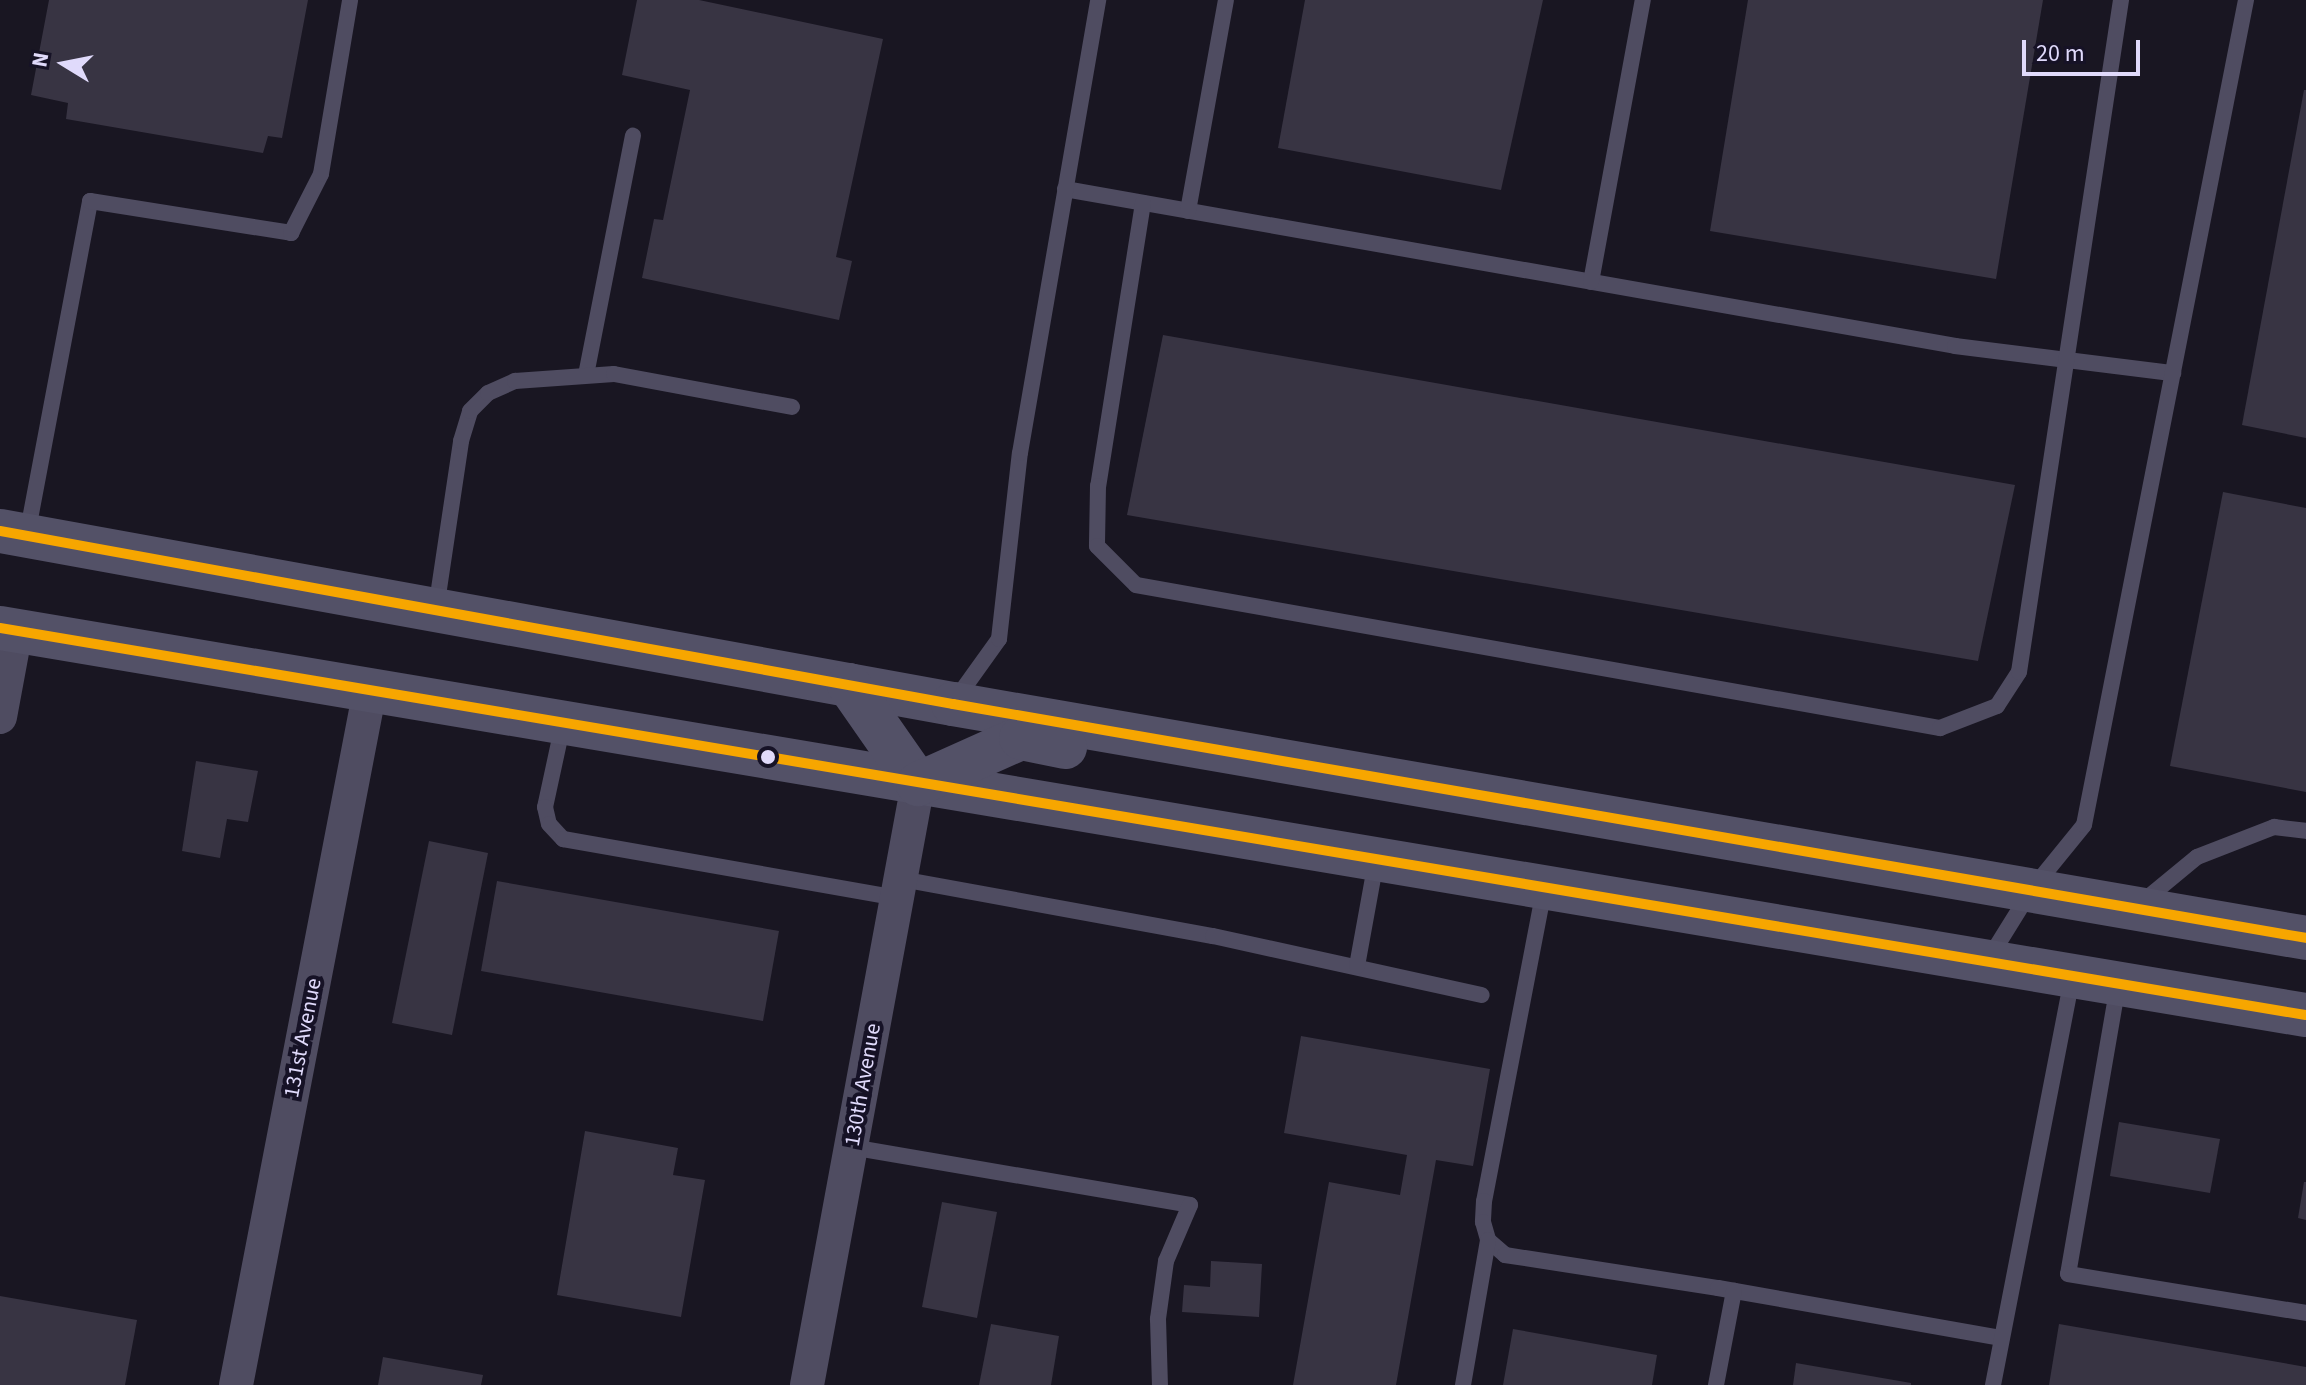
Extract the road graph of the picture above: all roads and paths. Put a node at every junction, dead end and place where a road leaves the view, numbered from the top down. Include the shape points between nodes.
1 (350, 0) edge
2 (1098, 0) edge
3 (1226, 0) edge
4 (1643, 0) edge
5 (2121, 0) edge
6 (2246, 0) edge
7 (633, 136) dead end
8 (1065, 189) junction
9 (1143, 203) junction
10 (1188, 211) junction
11 (1591, 282) junction
12 (2066, 360) junction
13 (2173, 373) junction
14 (586, 375) junction
15 (792, 407) dead end
16 (13, 534) edge
17 (436, 611) junction
18 (8, 630) edge
19 (849, 685) junction
20 (370, 690) junction
21 (953, 704) junction
22 (0, 717) edge
23 (563, 723) junction
24 (1268, 758) junction
25 (918, 784) junction
26 (2306, 831) edge
27 (1377, 860) junction
28 (1544, 888) junction
29 (899, 889) junction
30 (2032, 889) junction
31 (2136, 908) junction
32 (2306, 938) edge
33 (1987, 962) junction
34 (1357, 966) junction
35 (2072, 976) junction
36 (2118, 984) junction
37 (1482, 995) dead end
38 (2306, 1015) edge
39 (851, 1147) junction
40 (1488, 1240) junction
41 (1734, 1291) junction
42 (2306, 1313) edge
43 (2002, 1338) junction
44 (236, 1385) edge
45 (807, 1385) edge
46 (1160, 1385) edge
47 (1463, 1385) edge
48 (1716, 1385) edge
49 (1993, 1385) edge

1 - 16 lane via 321,174 291,233 90,201
2 - 8 lane
3 - 10 lane
4 - 11 lane
5 - 12 lane
6 - 13 lane
7 - 14 lane
8 - 9 lane
8 - 21 lane via 1020,453 999,639
9 - 10 lane
9 - 12 lane via 1098,486 1097,546 1136,585 1940,728 1997,706 2019,672
10 - 11 lane
11 - 12 lane via 1955,346
12 - 13 lane
13 - 30 lane via 2084,825
14 - 15 lane via 614,374
14 - 17 lane via 515,381 488,393 470,411
16 - 17 main road
17 - 19 main road
18 - 20 main road
18 - 22 street
19 - 21 main road
19 - 25 main road
20 - 23 main road
20 - 44 street, 131st Avenue
21 - 24 main road
23 - 25 main road
23 - 29 lane via 545,807 549,824 563,839
24 - 25 main road via 1232,777 1021,738
24 - 30 main road
25 - 27 main road
25 - 29 street, 130th Avenue
26 - 31 lane via 2274,827 2197,857
27 - 28 main road
27 - 34 lane
28 - 33 main road
28 - 40 lane via 1484,1201
29 - 34 lane
29 - 39 street, 130th Avenue
30 - 31 main road
30 - 33 lane
31 - 32 main road
33 - 35 main road
34 - 37 lane
35 - 36 main road
35 - 43 lane
36 - 38 main road
36 - 42 lane via 2068,1274
39 - 45 street, 130th Avenue
39 - 46 lane via 1190,1205 1166,1261 1158,1319
40 - 41 lane via 1505,1255
40 - 47 lane
41 - 43 lane
41 - 48 lane
43 - 49 lane

